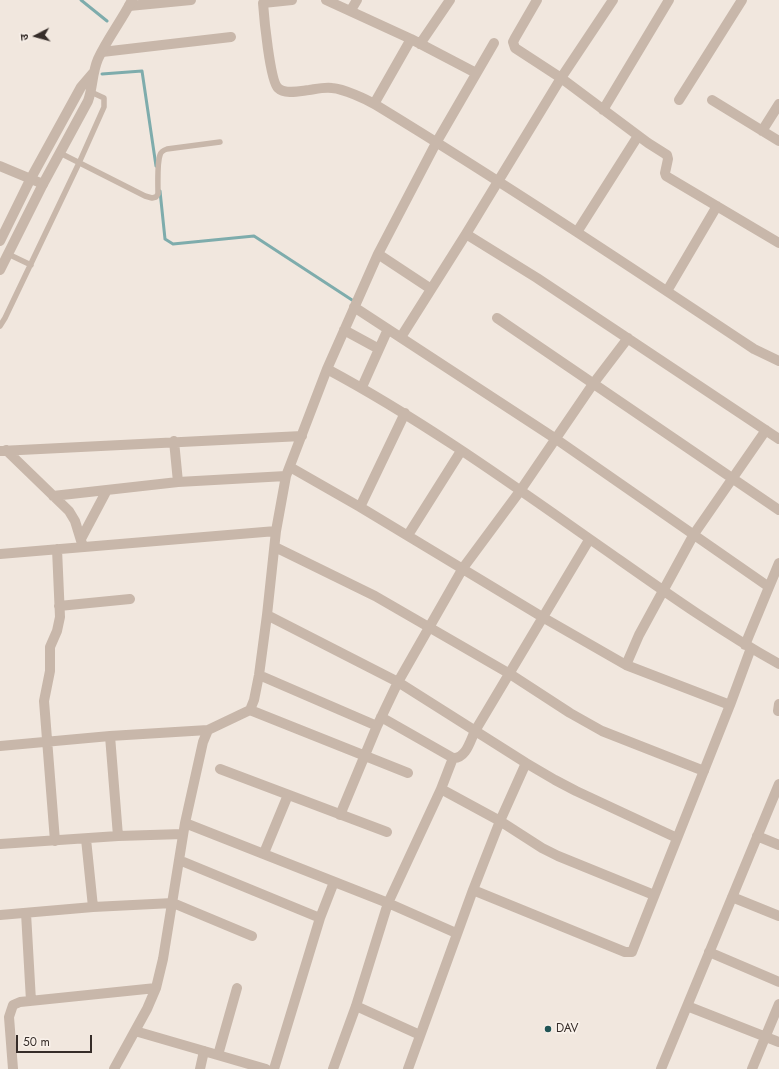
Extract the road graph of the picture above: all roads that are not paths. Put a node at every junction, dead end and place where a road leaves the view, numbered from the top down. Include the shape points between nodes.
1 (191, 0) edge
2 (292, 0) edge
3 (326, 0) edge
4 (357, 0) edge
5 (450, 0) edge
6 (537, 0) edge
7 (613, 0) edge
8 (670, 0) edge
9 (742, 0) edge
10 (263, 2) edge
11 (131, 3) edge
12 (351, 10) junction
13 (230, 37) dead end
14 (416, 42) junction
15 (494, 43) dead end
16 (102, 52) junction
17 (93, 73) junction
18 (476, 73) junction
19 (560, 78) junction
20 (91, 92) junction
21 (679, 100) dead end
22 (712, 100) dead end
23 (374, 104) junction
24 (779, 104) edge
25 (603, 110) junction
26 (762, 131) junction
27 (638, 136) junction
28 (779, 141) edge
29 (220, 142) dead end
30 (436, 143) junction
31 (60, 153) junction
32 (79, 163) junction
33 (0, 166) edge
34 (31, 178) junction
35 (498, 180) junction
36 (43, 184) junction
37 (717, 206) junction
38 (577, 232) junction
39 (466, 234) junction
40 (0, 241) edge
41 (779, 243) edge
42 (8, 254) junction
43 (378, 254) junction
44 (31, 264) junction
45 (0, 270) edge
46 (431, 289) junction
47 (667, 291) junction
48 (354, 307) junction
49 (497, 318) dead end
50 (0, 326) edge
51 (388, 329) junction
52 (344, 330) junction
53 (401, 337) junction
54 (628, 338) junction
55 (379, 349) junction
56 (779, 360) edge
57 (327, 369) junction
58 (593, 384) junction
59 (362, 388) junction
60 (404, 413) junction
61 (766, 430) junction
62 (302, 436) junction
63 (556, 438) junction
64 (779, 439) edge
65 (174, 442) junction
66 (3, 450) edge
67 (461, 451) junction
68 (288, 472) junction
69 (732, 479) junction
70 (178, 482) junction
71 (107, 490) junction
72 (520, 491) junction
73 (53, 496) junction
74 (360, 507) junction
75 (779, 510) edge
76 (276, 530) junction
77 (694, 534) junction
78 (408, 535) junction
79 (589, 540) junction
80 (82, 543) junction
81 (275, 546) junction
82 (57, 549) junction
83 (0, 554) edge
84 (779, 563) edge
85 (463, 568) junction
86 (769, 587) junction
87 (663, 591) junction
88 (130, 599) dead end
89 (59, 606) junction
90 (268, 615) junction
91 (544, 618) junction
92 (430, 628) junction
93 (748, 646) junction
94 (779, 664) edge
95 (626, 665) junction
96 (510, 674) junction
97 (259, 676) junction
98 (398, 682) junction
99 (779, 704) edge
100 (730, 705) junction
101 (250, 710) junction
102 (779, 711) edge
103 (381, 717) junction
104 (377, 726) junction
105 (208, 730) junction
106 (475, 732) junction
107 (110, 736) junction
108 (47, 742) junction
109 (0, 746) edge
110 (365, 756) junction
111 (453, 758) junction
112 (526, 764) junction
113 (220, 769) dead end
114 (704, 771) junction
115 (408, 773) dead end
116 (779, 784) edge
117 (441, 789) junction
118 (288, 795) junction
119 (340, 815) junction
120 (500, 821) junction
121 (185, 823) junction
122 (387, 832) dead end
123 (183, 834) junction
124 (118, 836) junction
125 (757, 836) junction
126 (677, 838) junction
127 (86, 839) junction
128 (55, 841) junction
129 (0, 844) edge
130 (779, 845) edge
131 (264, 853) junction
132 (179, 860) junction
133 (334, 882) junction
134 (472, 890) junction
135 (654, 895) junction
136 (732, 897) junction
137 (173, 903) junction
138 (388, 904) junction
139 (93, 907) junction
140 (26, 913) junction
141 (0, 915) edge
142 (779, 916) edge
143 (320, 918) junction
144 (456, 933) junction
145 (252, 936) dead end
146 (709, 952) junction
147 (779, 982) edge
148 (156, 988) junction
149 (237, 988) dead end
150 (31, 1000) junction
151 (779, 1004) edge
152 (356, 1006) junction
153 (687, 1006) junction
154 (135, 1030) junction
155 (420, 1035) junction
156 (766, 1036) junction
157 (779, 1042) edge
158 (204, 1051) junction
159 (218, 1055) junction
160 (664, 1068) edge
161 (14, 1069) edge
162 (114, 1069) edge
163 (200, 1069) edge
164 (266, 1069) edge
165 (274, 1069) edge
166 (333, 1069) edge
167 (408, 1069) edge
168 (752, 1069) edge

1 - 11 street
2 - 10 street
3 - 12 street
4 - 12 street
5 - 14 street
6 - 19 street via 515,38 515,48
7 - 19 street
8 - 25 street
9 - 21 street
10 - 23 street via 266,39 276,86 290,92 335,88
11 - 16 street
12 - 14 street
13 - 16 street
14 - 18 street
14 - 23 street
15 - 18 street
16 - 17 street
17 - 20 street
17 - 34 street via 82,86
18 - 30 street
19 - 25 street
19 - 35 street
20 - 31 street
20 - 32 lane via 104,98 105,102
22 - 26 street
23 - 30 street
24 - 26 street
25 - 27 street
26 - 28 street
27 - 37 street via 667,155 666,176
27 - 38 street
29 - 32 lane via 162,151 159,161 158,194 152,198
30 - 35 street
30 - 43 street
31 - 32 lane
31 - 36 street
32 - 44 lane
33 - 34 street
34 - 36 street
34 - 40 street
35 - 38 street
35 - 39 street
36 - 42 street
37 - 41 street
37 - 47 street
38 - 47 street
39 - 46 street
39 - 54 street
42 - 44 lane
42 - 45 street
43 - 46 street
43 - 48 street
44 - 50 lane
46 - 53 street
47 - 56 street via 754,349
48 - 51 street
48 - 52 street
49 - 58 street
51 - 53 street
51 - 55 street
52 - 55 street
52 - 57 street
53 - 63 street
54 - 58 street
54 - 61 street
55 - 59 street
57 - 59 street
57 - 62 street
58 - 63 street
58 - 69 street
59 - 60 street
60 - 67 street
60 - 74 street
61 - 64 street
61 - 69 street
62 - 65 street
62 - 68 street
63 - 72 street
63 - 77 street
65 - 66 street
65 - 70 street
66 - 73 street
67 - 72 street
67 - 78 street
68 - 70 street
68 - 74 street
68 - 76 street
69 - 75 street
69 - 77 street
70 - 71 street
71 - 73 street
71 - 80 street
72 - 79 street
72 - 85 street
73 - 80 street via 69,511
74 - 78 street
76 - 80 street
76 - 81 street
77 - 86 street
77 - 87 street
78 - 85 street
79 - 87 street
79 - 91 street
80 - 82 street
81 - 90 street
81 - 92 street via 375,596
82 - 83 street
82 - 89 street
84 - 86 street
85 - 91 street
85 - 92 street
86 - 93 street
87 - 93 street
87 - 95 street
88 - 89 street
89 - 108 street via 59,626 50,647 50,671 44,696
90 - 97 street
90 - 98 street
91 - 95 street
91 - 96 street
92 - 96 street
92 - 98 street
93 - 94 street
93 - 100 street
95 - 100 street
96 - 106 street
96 - 114 street via 602,731
97 - 101 street
97 - 104 street
98 - 103 street
98 - 106 street
99 - 102 street
100 - 114 street
101 - 105 street
101 - 110 street
103 - 104 street
103 - 111 street
104 - 110 street
105 - 107 street
105 - 121 street
106 - 111 street via 462,757
106 - 112 street
107 - 108 street
107 - 124 street
108 - 109 street
108 - 128 street
110 - 115 street
110 - 119 street
111 - 117 street
112 - 120 street
112 - 126 street via 576,791
113 - 118 street
114 - 126 street
116 - 125 street
117 - 120 street
117 - 138 street
118 - 119 street
118 - 131 street
119 - 122 street
120 - 134 street
120 - 135 street via 553,853
121 - 123 street
121 - 131 street
123 - 124 street
123 - 132 street
124 - 127 street
125 - 130 street
125 - 136 street
126 - 135 street
127 - 128 street
127 - 139 street
128 - 129 street
131 - 133 street
132 - 137 street
132 - 143 street
133 - 138 street
133 - 143 street
134 - 135 street via 629,953 632,952
134 - 144 street
136 - 142 street
136 - 146 street
137 - 139 street
137 - 145 street
137 - 148 street
138 - 144 street
138 - 152 street
139 - 140 street
140 - 141 street
140 - 150 street
143 - 165 street
144 - 155 street
146 - 147 street
146 - 153 street
148 - 150 street
148 - 154 street
149 - 159 street
150 - 161 street via 13,1005 10,1010
151 - 156 street
152 - 155 street
152 - 166 street
153 - 156 street
153 - 160 street
154 - 158 street
154 - 162 street
155 - 167 street
156 - 157 street
156 - 168 street
158 - 159 street
158 - 163 street
159 - 164 street

